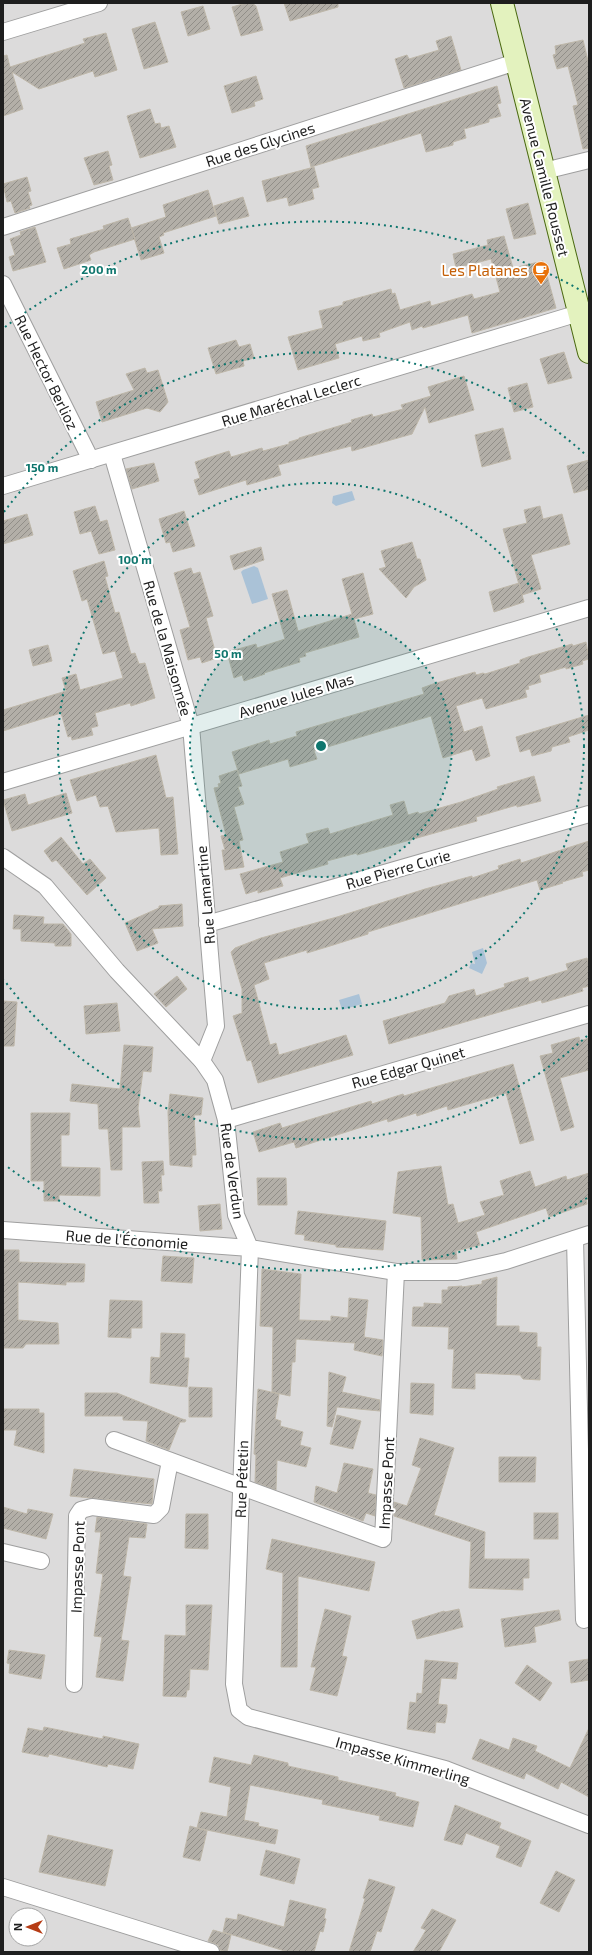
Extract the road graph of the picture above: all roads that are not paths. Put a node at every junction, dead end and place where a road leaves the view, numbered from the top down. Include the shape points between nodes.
1 (99, 3) edge
2 (502, 3) edge
3 (3, 32) edge
4 (516, 62) junction
5 (589, 160) edge
6 (544, 171) junction
7 (3, 227) edge
8 (3, 284) edge
9 (579, 313) junction
10 (589, 352) edge
11 (112, 454) junction
12 (91, 460) junction
13 (3, 486) edge
14 (589, 608) edge
15 (191, 726) junction
16 (3, 782) edge
17 (589, 814) edge
18 (3, 857) edge
19 (207, 924) junction
20 (589, 1014) edge
21 (202, 1061) junction
22 (226, 1120) junction
23 (3, 1230) edge
24 (582, 1236) edge
25 (250, 1248) junction
26 (396, 1272) junction
27 (114, 1440) dead end
28 (170, 1461) junction
29 (240, 1487) junction
30 (3, 1552) edge
31 (41, 1562) dead end
32 (584, 1620) dead end
33 (74, 1684) dead end
34 (238, 1710) joint
35 (589, 1825) edge
36 (3, 1887) edge
37 (211, 1952) edge

1 - 3 street
2 - 4 street, Avenue Camille Rousset
4 - 6 street, Avenue Camille Rousset
4 - 7 street, Rue des Glycines
5 - 6 street
6 - 9 street, Avenue Camille Rousset
8 - 12 street, Rue Hector Berlioz
9 - 10 street, Avenue Camille Rousset
9 - 11 street, Rue Maréchal Leclerc
11 - 12 street, Rue Maréchal Leclerc
11 - 15 street, Rue de la Maisonnée
12 - 13 street, Rue Maréchal Leclerc
14 - 15 street, Avenue Jules Mas
15 - 16 street, Avenue Jules Mas
15 - 19 street, Rue Lamartine
17 - 19 street, Rue Pierre Curie
18 - 21 street, Rue de Verdun via 45,886 116,971
19 - 21 street, Rue Lamartine via 216,1026
20 - 22 street, Rue Edgar Quinet
21 - 22 street, Rue de Verdun via 215,1080
22 - 25 street, Rue de Verdun via 236,1215
23 - 25 street, Rue de l'Économie
24 - 26 street via 506,1261 457,1272
24 - 32 street
25 - 26 street
25 - 29 street, Rue Pétetin
26 - 29 street, Impasse Pont via 383,1539
27 - 28 street, Impasse Pont
28 - 29 street, Impasse Pont
28 - 33 street, Impasse Pont via 161,1508 154,1515 92,1507 81,1510 77,1516
29 - 34 street, Rue Pétetin via 234,1684
30 - 31 street
34 - 35 street, Impasse Kimmerling via 248,1717 445,1769
36 - 37 street

